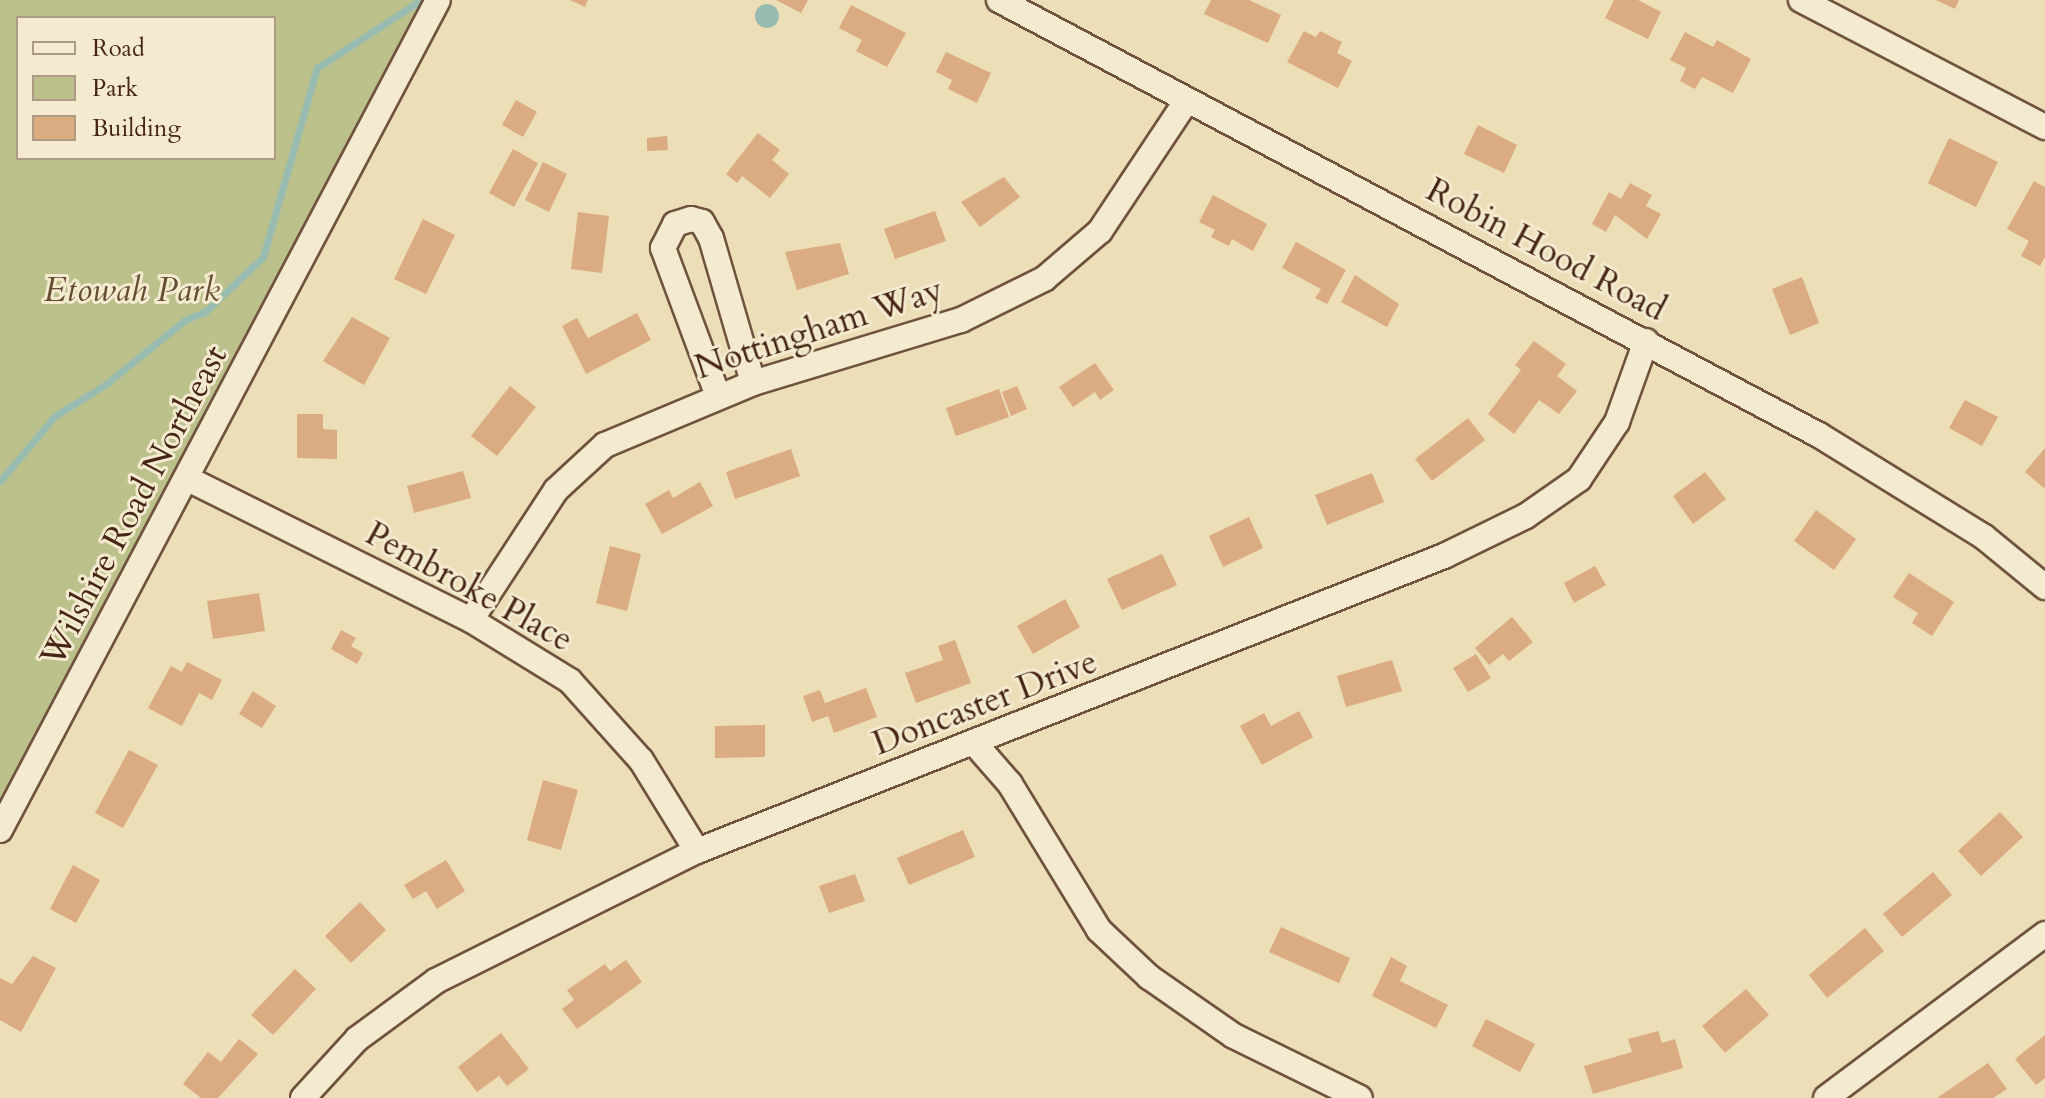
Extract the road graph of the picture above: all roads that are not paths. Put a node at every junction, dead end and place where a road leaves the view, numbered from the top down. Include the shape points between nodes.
1 (438, 0) edge
2 (999, 0) edge
3 (1801, 0) edge
4 (1836, 8) edge
5 (1187, 100) junction
6 (2045, 127) edge
7 (1646, 341) junction
8 (753, 383) junction
9 (718, 396) junction
10 (188, 479) junction
11 (2045, 587) edge
12 (471, 620) junction
13 (976, 745) junction
14 (0, 830) edge
15 (697, 851) junction
16 (2045, 934) edge
17 (303, 1098) edge
18 (1360, 1098) edge
19 (1826, 1098) edge

1 - 10 street, Wilshire Road Northeast
2 - 5 street, Robin Hood Road
3 - 4 street
4 - 6 street
5 - 7 street, Robin Hood Road
5 - 8 street, Nottingham Way via 1100,231 1044,279 961,320
7 - 11 street, Robin Hood Road via 1895,479 1984,537
7 - 13 street, Doncaster Drive via 1617,422 1579,479 1557,497 1444,556
8 - 9 street, Nottingham Way
8 - 9 street via 711,238 702,222 675,224 663,248
9 - 12 street, Nottingham Way via 605,445 585,462 531,525
10 - 12 street, Pembroke Place
10 - 14 street, Wilshire Road Northeast
12 - 15 street, Pembroke Place via 570,681 599,710 641,760
13 - 15 street, Doncaster Drive
13 - 18 street via 1010,784 1099,930 1139,968 1234,1036
15 - 17 street, Doncaster Drive via 436,981 357,1039
16 - 19 street

